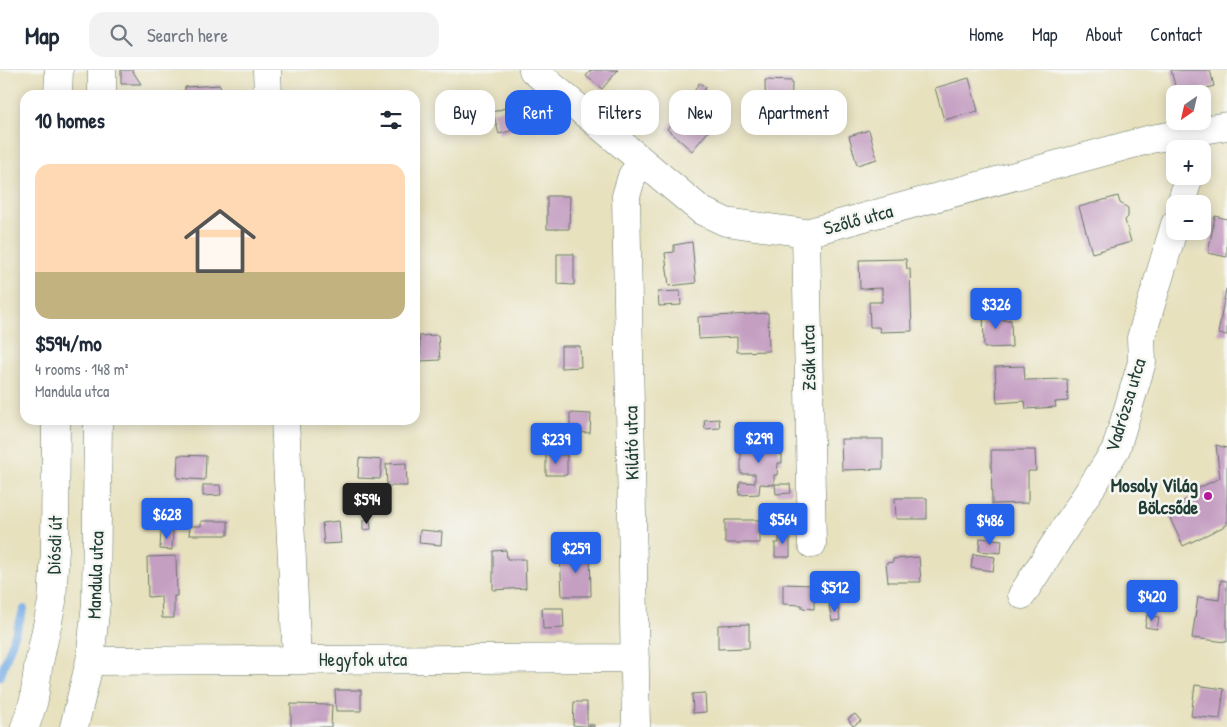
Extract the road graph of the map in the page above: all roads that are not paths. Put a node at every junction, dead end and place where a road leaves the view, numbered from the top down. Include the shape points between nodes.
1 (59, 70) edge
2 (102, 70) edge
3 (267, 70) edge
4 (533, 70) edge
5 (58, 90) edge
6 (102, 90) edge
7 (268, 90) edge
8 (1209, 135) edge
9 (642, 162) junction
10 (806, 233) junction
11 (1170, 240) edge
12 (56, 425) edge
13 (98, 425) edge
14 (285, 425) edge
15 (812, 544) dead end
16 (1022, 596) dead end
17 (635, 658) junction
18 (298, 660) junction
19 (90, 661) junction
20 (38, 668) junction
21 (6, 727) edge
22 (25, 727) edge
23 (74, 727) edge
24 (636, 727) edge

1 - 5 street
2 - 6 street
3 - 7 street
4 - 9 street, Szőlő utca
8 - 10 street, Szőlő utca via 1151,139
9 - 10 street, Szőlő utca via 702,211 726,222
9 - 17 street, Kilátó utca via 632,176 626,196
10 - 15 street, Zsák utca
11 - 16 street, Vadrózsa utca via 1141,338 1142,362 1116,449
12 - 20 street, Diósdi út via 52,602
13 - 19 street, Mandula utca via 96,604
14 - 18 street
17 - 18 street, Hegyfok utca
17 - 24 street, Kilátó utca
18 - 19 street, Hegyfok utca
19 - 23 street, Mandula utca
20 - 21 street, Diósdi út
20 - 22 street, Diósdi út via 34,700

